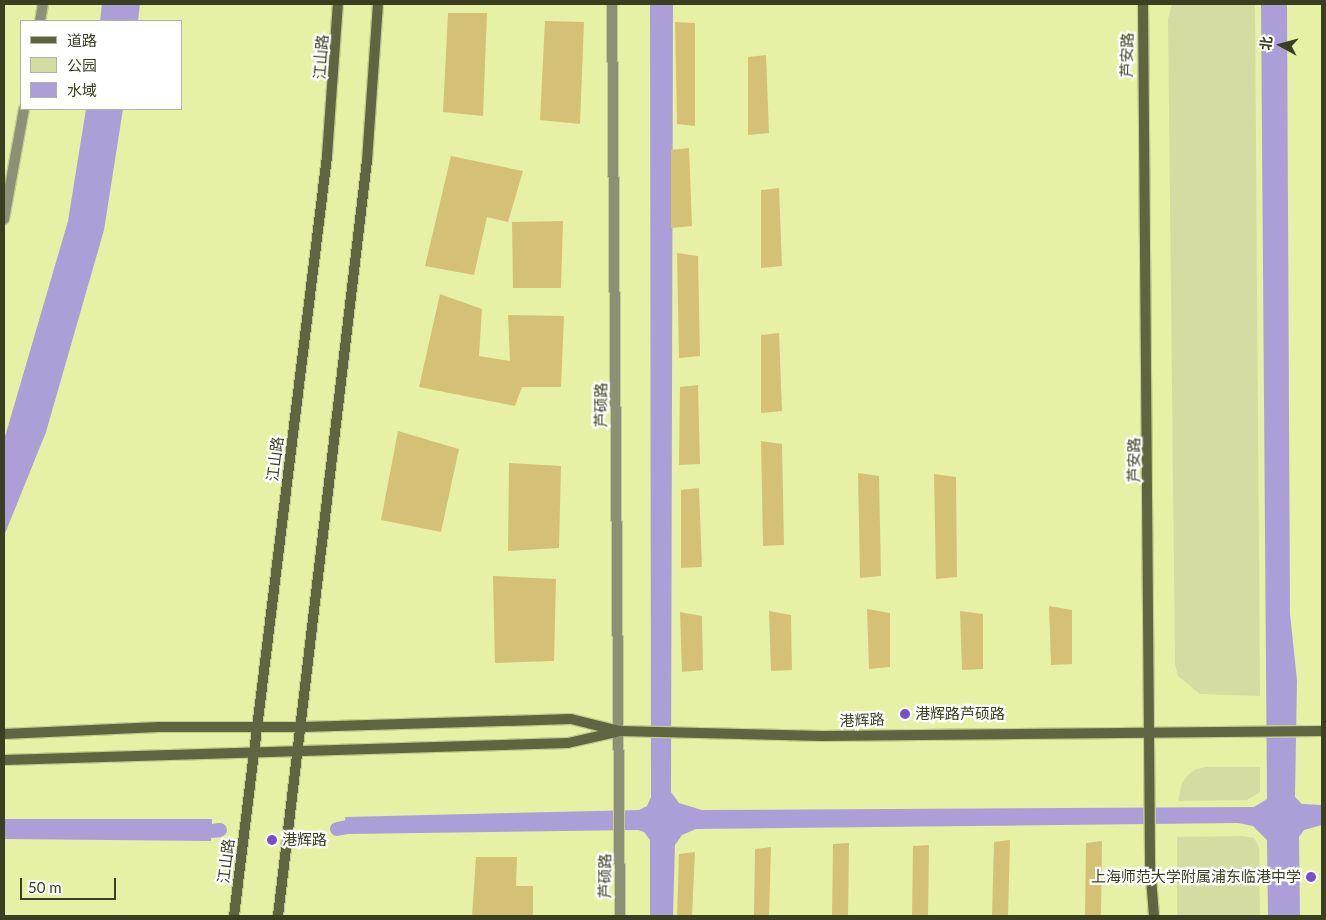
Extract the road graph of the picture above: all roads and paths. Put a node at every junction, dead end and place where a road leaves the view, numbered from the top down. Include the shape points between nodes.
1 (44, 4) edge
2 (338, 4) edge
3 (378, 4) edge
4 (612, 4) edge
5 (1143, 4) edge
6 (40, 20) edge
7 (24, 110) edge
8 (4, 219) edge
9 (258, 726) junction
10 (302, 728) junction
11 (619, 731) junction
12 (1322, 731) edge
13 (1148, 733) junction
14 (4, 734) edge
15 (299, 753) junction
16 (253, 754) junction
17 (4, 760) edge
18 (234, 916) edge
19 (278, 916) edge
20 (620, 916) edge
21 (1154, 916) edge

1 - 6 street
2 - 9 main road, 江山路 via 327,156
3 - 10 main road via 368,161
4 - 11 street, 芦硕路
5 - 13 main road, 芦安路
7 - 8 street
9 - 10 main road, 港辉路
9 - 14 main road, 港辉路
9 - 16 main road, 江山路
10 - 11 main road, 港辉路 via 571,720
10 - 15 main road
11 - 13 main road, 港辉路 via 822,736
11 - 15 main road, 港辉路 via 568,743
11 - 20 street, 芦硕路
12 - 13 main road, 港辉路
13 - 21 main road, 芦安路
15 - 16 main road, 港辉路
15 - 19 main road
16 - 17 main road, 港辉路
16 - 18 main road, 江山路

